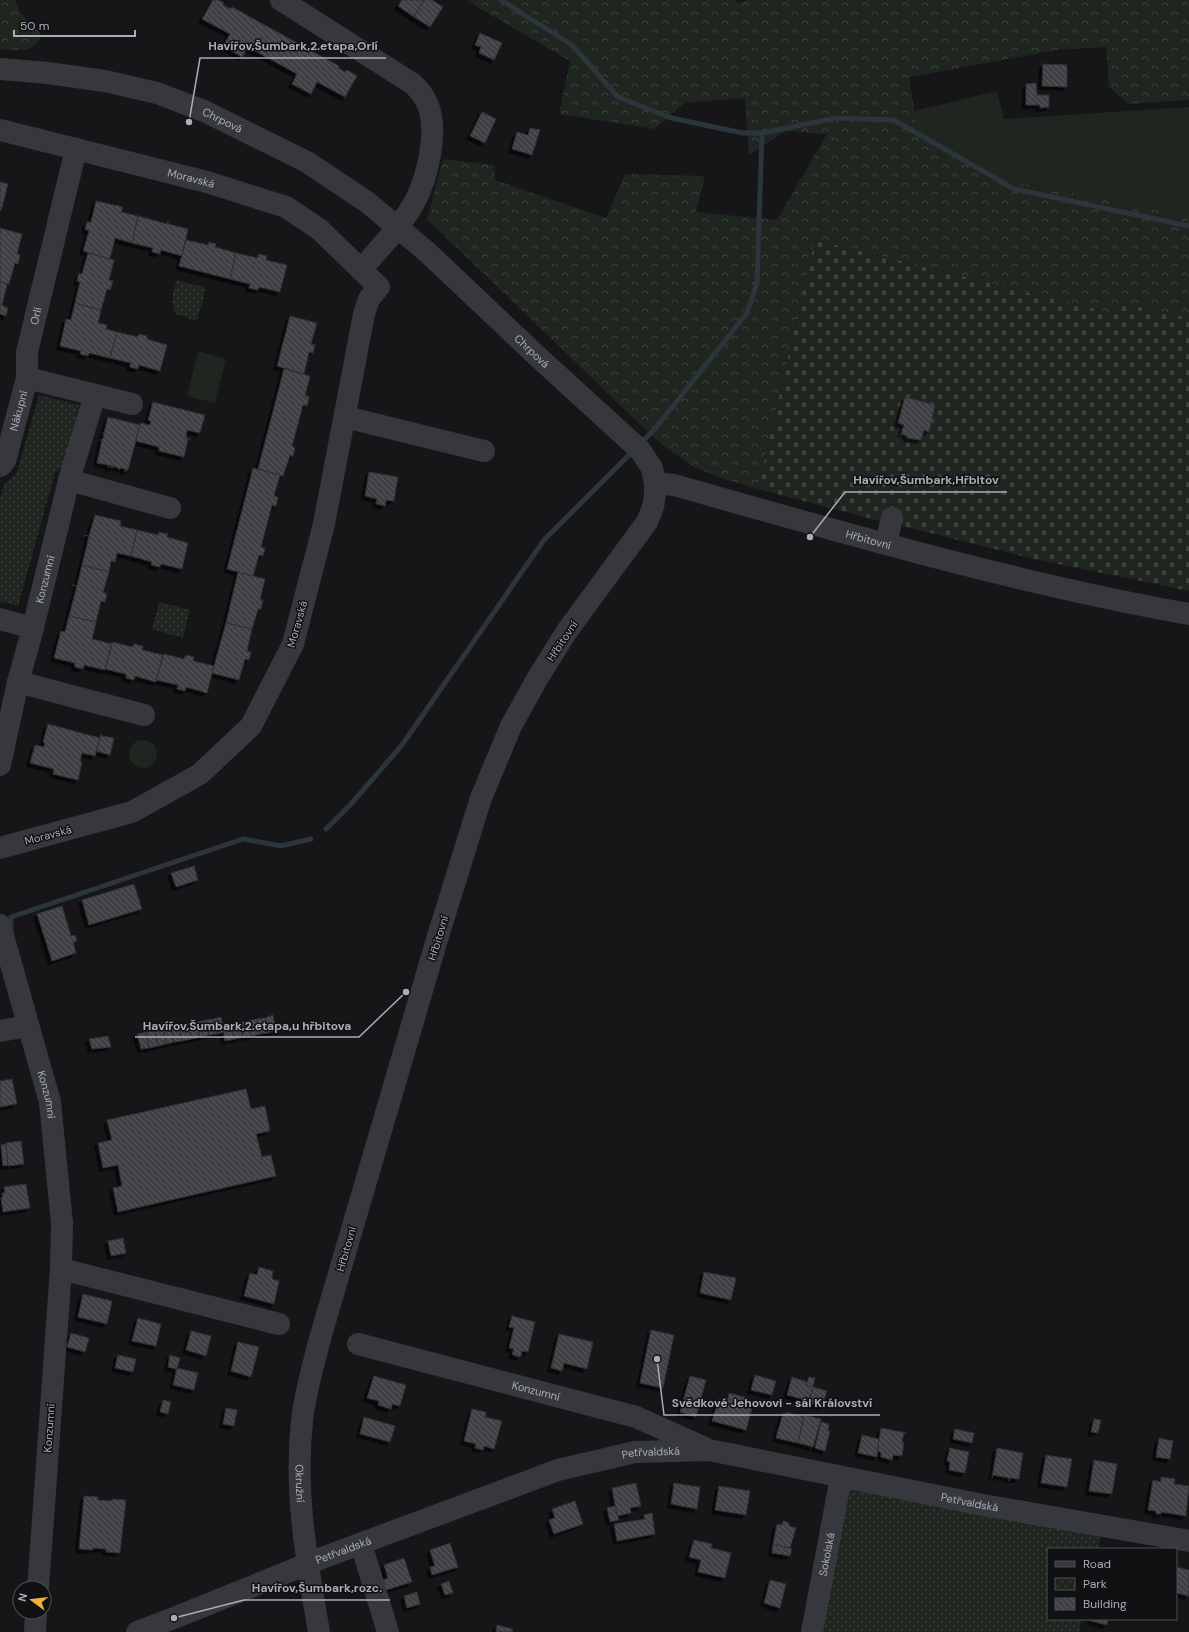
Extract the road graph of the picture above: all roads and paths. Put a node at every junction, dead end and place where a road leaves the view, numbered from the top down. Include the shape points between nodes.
1 (281, 0) edge
2 (0, 69) edge
3 (0, 130) edge
4 (76, 149) junction
5 (397, 226) junction
6 (361, 270) junction
7 (27, 378) junction
8 (95, 395) junction
9 (132, 404) dead end
10 (345, 417) junction
11 (484, 451) dead end
12 (0, 466) edge
13 (69, 480) junction
14 (655, 483) junction
15 (170, 508) dead end
16 (892, 518) dead end
17 (886, 543) junction
18 (1189, 614) edge
19 (0, 619) edge
20 (33, 628) junction
21 (18, 682) junction
22 (144, 714) dead end
23 (0, 765) edge
24 (0, 848) edge
25 (0, 925) edge
26 (28, 1026) junction
27 (0, 1031) edge
28 (61, 1268) junction
29 (279, 1324) dead end
30 (321, 1334) joint
31 (358, 1344) dead end
32 (710, 1450) junction
33 (841, 1477) junction
34 (1189, 1541) edge
35 (361, 1544) junction
36 (307, 1564) junction
37 (39, 1580) edge
38 (36, 1620) edge
39 (35, 1632) edge
40 (137, 1632) edge
41 (319, 1632) edge
42 (388, 1632) edge
43 (812, 1632) edge

1 - 5 street via 402,76 420,91 428,104 432,123 429,159 415,200
2 - 5 street, Chrpová via 105,80 186,103 307,162 345,186
3 - 4 street, Moravská
4 - 6 street, Moravská via 207,182 286,207 319,230
4 - 7 street, Orlí via 27,352
5 - 6 street
5 - 14 street, Chrpová via 640,450 652,468
6 - 10 street, Moravská via 379,287 369,299 364,314
7 - 8 street
7 - 12 street, Nákupní via 5,461
8 - 9 street
8 - 13 street, Konzumní
10 - 11 street
10 - 24 street, Moravská via 324,524 293,644 251,726 200,774 132,812
13 - 15 street
13 - 20 street, Konzumní
14 - 17 street, Hřbitovní via 674,485
14 - 30 street, Hřbitovní via 655,500 647,522 567,631 537,678 511,726 481,798
16 - 17 street
17 - 18 street, Hřbitovní via 1064,588
19 - 20 street
20 - 21 street, Konzumní
21 - 22 street
21 - 23 street, Konzumní
25 - 26 street, Konzumní
26 - 27 street
26 - 28 street, Konzumní via 50,1102 62,1223
28 - 29 street
28 - 37 street, Konzumní
30 - 36 street, Okružní via 302,1421 300,1493
31 - 32 street, Konzumní via 636,1417
32 - 33 street, Petřvaldská
32 - 35 street, Petřvaldská via 635,1452 558,1470
33 - 34 street, Petřvaldská
33 - 43 street, Sokolská
35 - 36 street, Petřvaldská
35 - 42 street
36 - 40 street, Petřvaldská
36 - 41 street, Okružní
38 - 39 street

